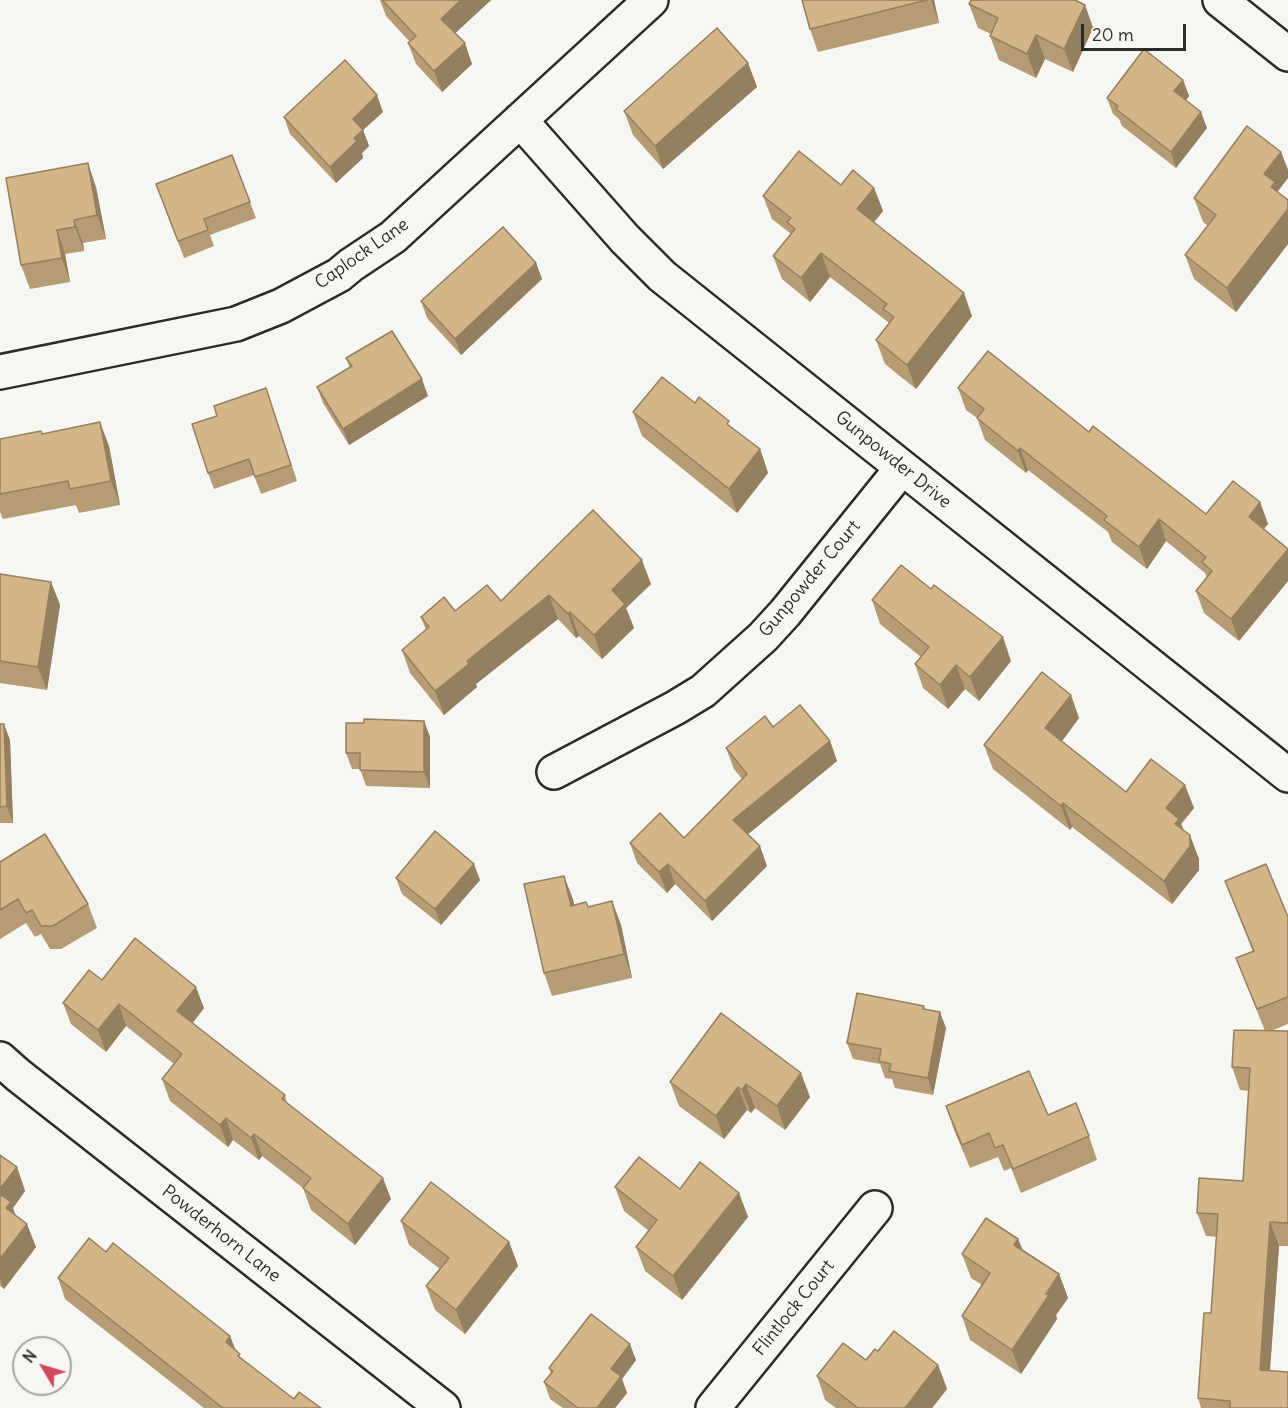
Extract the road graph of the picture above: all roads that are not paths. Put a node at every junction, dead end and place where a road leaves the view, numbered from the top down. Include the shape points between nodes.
1 (651, 0) edge
2 (1220, 0) edge
3 (1288, 54) edge
4 (520, 120) junction
5 (0, 372) edge
6 (902, 468) junction
7 (554, 772) dead end
8 (1288, 775) edge
9 (0, 1059) edge
10 (875, 1208) dead end
11 (444, 1408) edge
12 (713, 1408) edge

1 - 4 street, Caplock Lane
2 - 3 street
4 - 5 street, Caplock Lane via 393,237 339,275 281,306 219,328
4 - 6 street, Gunpowder Drive via 662,276
6 - 7 street, Gunpowder Court via 785,613 711,684 675,708
6 - 8 street, Gunpowder Drive
9 - 11 street, Powderhorn Lane
10 - 12 street, Flintlock Court

